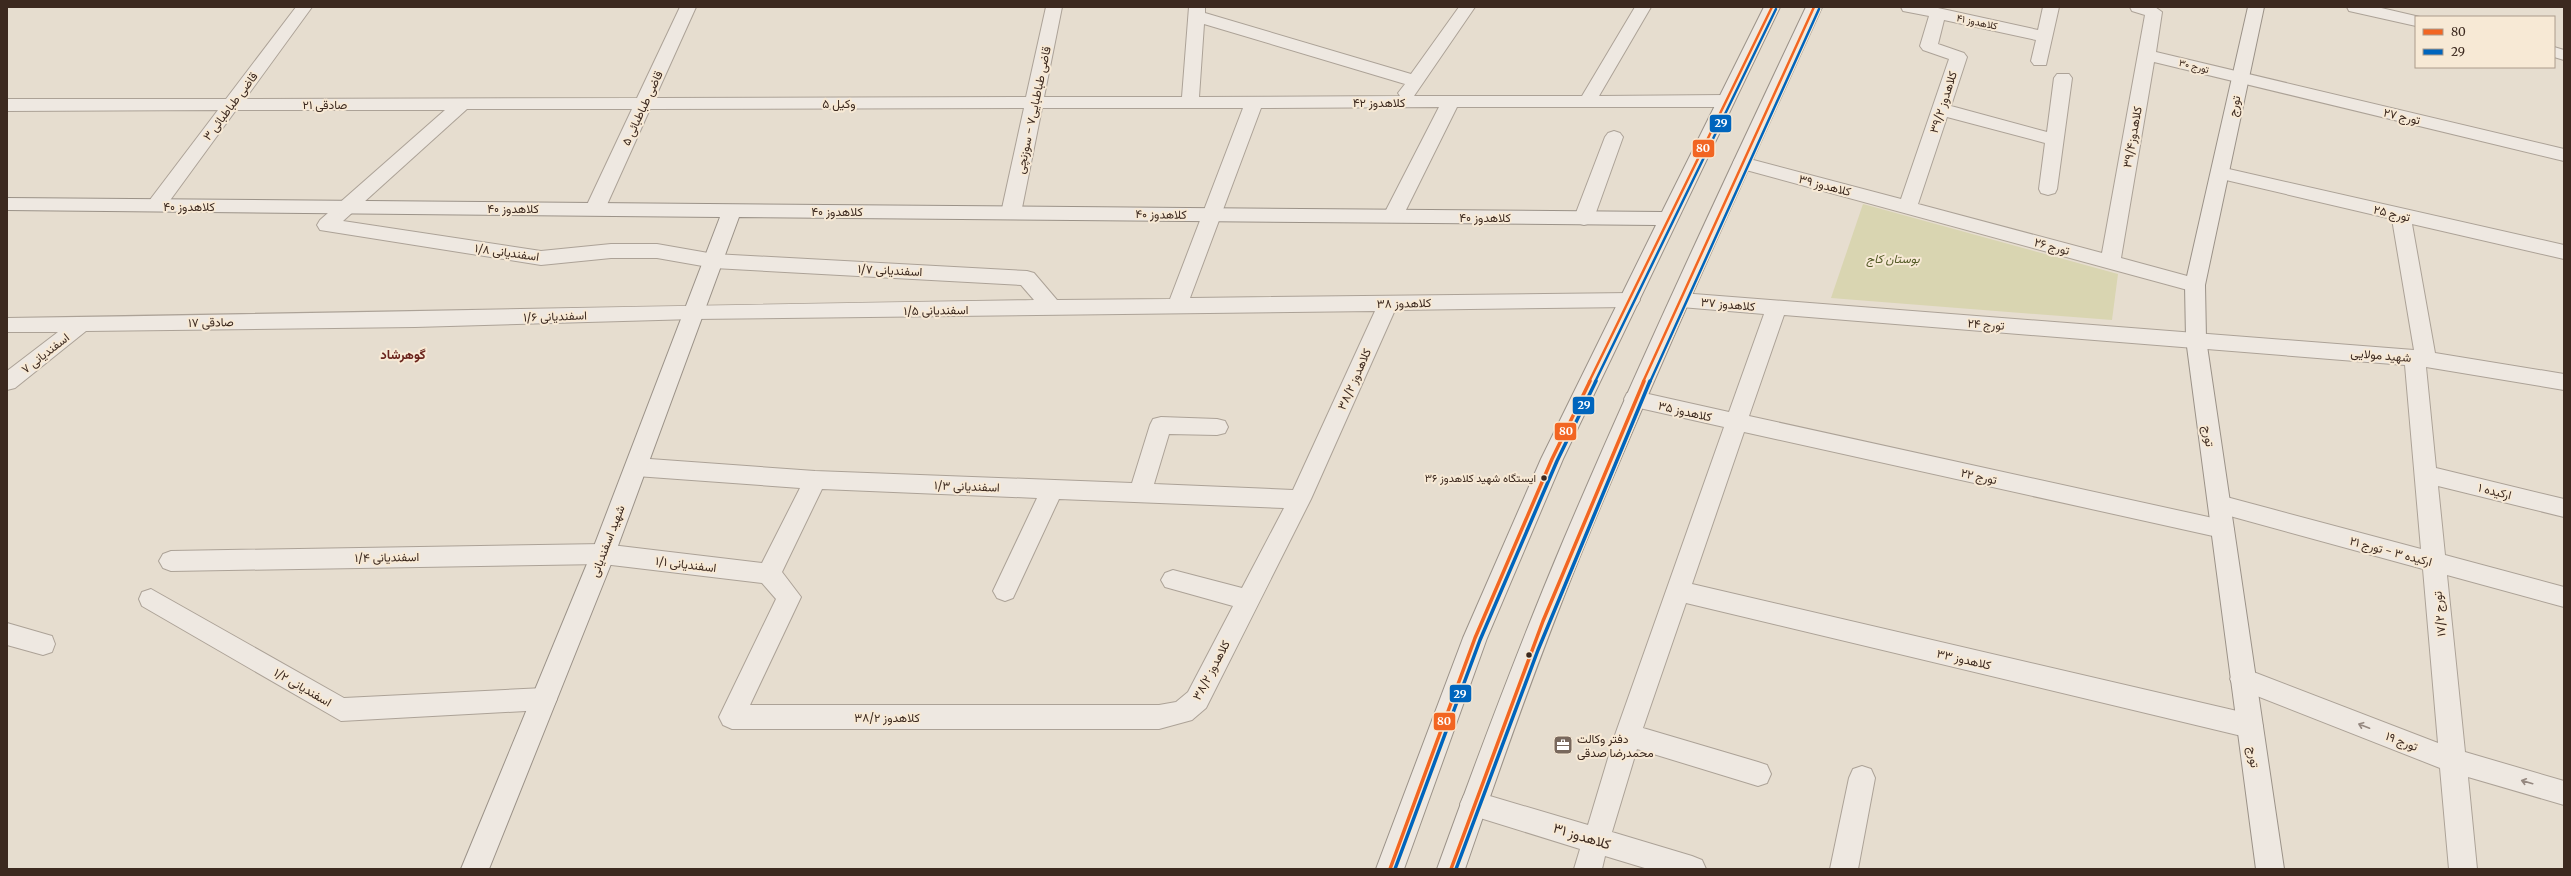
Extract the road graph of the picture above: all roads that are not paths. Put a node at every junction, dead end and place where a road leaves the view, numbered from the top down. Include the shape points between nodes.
1 (304, 7) edge
2 (688, 7) edge
3 (1054, 7) edge
4 (1467, 7) edge
5 (1643, 7) edge
6 (1772, 7) edge
7 (1814, 7) edge
8 (1909, 7) edge
9 (2051, 7) edge
10 (2256, 7) edge
11 (2355, 7) edge
12 (2146, 9) edge
13 (1196, 12) edge
14 (1938, 13) junction
15 (2415, 21) edge
16 (2045, 37) junction
17 (2147, 55) junction
18 (2040, 61) dead end
19 (2063, 78) dead end
20 (2240, 78) junction
21 (1415, 81) junction
22 (1588, 100) junction
23 (1725, 101) junction
24 (1190, 102) junction
25 (1254, 102) junction
26 (1401, 102) junction
27 (1451, 102) junction
28 (1034, 103) junction
29 (231, 104) junction
30 (462, 104) junction
31 (644, 104) junction
32 (7, 105) edge
33 (1940, 109) junction
34 (1614, 136) dead end
35 (2055, 140) junction
36 (2564, 155) edge
37 (1742, 162) junction
38 (2220, 173) junction
39 (2048, 189) dead end
40 (7, 204) edge
41 (156, 205) junction
42 (345, 207) junction
43 (1908, 208) junction
44 (595, 209) junction
45 (732, 210) junction
46 (1011, 213) junction
47 (1212, 214) junction
48 (2400, 214) junction
49 (1393, 216) junction
50 (1584, 218) junction
51 (1668, 218) junction
52 (2564, 252) edge
53 (714, 261) junction
54 (2110, 262) junction
55 (2195, 285) junction
56 (1630, 300) junction
57 (1681, 300) junction
58 (1388, 304) junction
59 (1177, 307) junction
60 (1052, 308) junction
61 (1776, 308) junction
62 (694, 312) junction
63 (415, 320) joint
64 (82, 324) junction
65 (7, 325) edge
66 (2196, 339) junction
67 (2421, 359) junction
68 (7, 382) edge
69 (2564, 382) edge
70 (1635, 399) junction
71 (1735, 422) junction
72 (1217, 427) dead end
73 (636, 467) junction
74 (2426, 474) junction
75 (815, 480) junction
76 (1052, 489) junction
77 (1140, 493) junction
78 (1300, 499) junction
79 (2219, 504) junction
80 (2564, 508) edge
81 (2222, 529) junction
82 (603, 554) junction
83 (171, 562) dead end
84 (2434, 562) junction
85 (769, 574) junction
86 (1173, 580) dead end
87 (1006, 591) dead end
88 (1678, 591) junction
89 (2564, 597) edge
90 (151, 599) dead end
91 (1247, 600) junction
92 (7, 634) edge
93 (43, 644) dead end
94 (2243, 679) junction
95 (544, 699) junction
96 (2250, 726) junction
97 (1628, 735) junction
98 (2453, 761) junction
99 (1758, 774) dead end
100 (1862, 778) dead end
101 (2564, 793) edge
102 (1473, 804) junction
103 (1596, 840) junction
104 (475, 869) edge
105 (1390, 869) edge
106 (1451, 869) edge
107 (1588, 869) edge
108 (1692, 869) edge
109 (1844, 869) edge
110 (2270, 869) edge
111 (2463, 869) edge

1 - 29 street, قاضی طباطبائی ۳
2 - 31 street, قاضی طباطبائی ۵
3 - 28 street, قاضی طباطبایی۷ - سوزنچی
4 - 21 street
5 - 22 street
6 - 23 street
7 - 37 street
8 - 14 street, کلاهدوز ۴۱
9 - 16 street
10 - 20 street, تورج
11 - 15 street
12 - 17 street, کلاهدوز۳۹/۴
13 - 21 street
13 - 24 street
14 - 16 street, کلاهدوز ۴۱
14 - 33 street, کلاهدوز ۳۹/۲ via 1929,46 1958,57
16 - 18 street
17 - 20 street, تورج ۳۰
17 - 54 street, کلاهدوز۳۹/۴
19 - 35 street
20 - 36 street, تورج ۲۷
20 - 38 street, تورج
21 - 26 street
22 - 23 street, کلاهدوز ۴۲
22 - 27 street, کلاهدوز ۴۲
23 - 51 street
24 - 25 street, کلاهدوز ۴۲
24 - 28 street, کلاهدوز ۴۲
25 - 26 street, کلاهدوز ۴۲
25 - 47 street
26 - 27 street, کلاهدوز ۴۲
27 - 49 street
28 - 31 street, وکيل ۵
28 - 46 street, قاضی طباطبایی۷ - سوزنچی
29 - 30 street, صادقی ۲۱
29 - 32 street, صادقی ۲۱
29 - 41 street, قاضی طباطبائی ۳
30 - 31 street, صادقی ۲۱
30 - 42 street
31 - 44 street, قاضی طباطبائی ۵
33 - 35 street
33 - 43 street, کلاهدوز ۳۹/۲
34 - 50 street
35 - 39 street
37 - 43 street, کلاهدوز ۳۹
37 - 57 street
38 - 48 street, تورج ۲۵
38 - 55 street, تورج
40 - 41 street, کلاهدوز ۴۰
41 - 42 street, کلاهدوز ۴۰
42 - 44 street, کلاهدوز ۴۰
42 - 53 street, اسفندیانی ۱/۸ via 327,225 541,258 611,251 657,251
43 - 54 street, تورج ۲۶
44 - 45 street, کلاهدوز ۴۰
45 - 46 street, کلاهدوز ۴۰
45 - 53 street, شهید اسفندیانی
46 - 47 street, کلاهدوز ۴۰
47 - 49 street, کلاهدوز ۴۰
47 - 59 street
48 - 52 street, تورج ۲۵
48 - 67 street, تورج ۱۷/۲
49 - 50 street, کلاهدوز ۴۰
50 - 51 street, کلاهدوز ۴۰
51 - 56 street
53 - 60 street, ۱/۷ اسفندیانی via 1027,278
53 - 62 street, شهید اسفندیانی
54 - 55 street, تورج ۲۶
55 - 66 street, تورج
56 - 58 street, کلاهدوز ۳۸
56 - 105 street via 1552,459 1475,638
57 - 61 street, کلاهدوز ۳۷
57 - 70 street
58 - 59 street, کلاهدوز ۳۸
58 - 78 street, کلاهدوز ۳۸/۲
59 - 60 street, اسفندیانی ۱/۵
60 - 62 street, اسفندیانی ۱/۵
61 - 66 street, تورج ۲۴
61 - 71 street
62 - 63 street, اسفندیانی ۱/۶
62 - 73 street, شهید اسفندیانی
63 - 64 street, صادقی ۱۷
64 - 65 street, صادقی ۱۷
64 - 68 street, اسفندیانی ۷
66 - 67 street, شهید مولایی
66 - 79 street, تورج
67 - 69 street, شهید مولایی
67 - 74 street, تورج ۱۷/۲
70 - 71 street, کلاهدوز ۳۵
70 - 102 street via 1528,655
71 - 81 street, تورج ۲۲
71 - 88 street
72 - 77 street via 1161,426
73 - 75 street, اسفندیانی ۱/۳
73 - 82 street, شهید اسفندیانی
74 - 80 street, ارکیده ۱
74 - 84 street, تورج ۱۷/۲
75 - 76 street, اسفندیانی ۱/۳
75 - 85 street
76 - 77 street, اسفندیانی ۱/۳
76 - 87 street
77 - 78 street, اسفندیانی ۱/۳
78 - 91 street, کلاهدوز ۳۸/۲
79 - 81 street, تورج
79 - 84 street, ارکیده ۳ - تورج ۲۱
81 - 94 street, تورج
82 - 83 street, اسفندیانی ۱/۴
82 - 85 street, اسفندیانی ۱/۱
82 - 95 street, شهید اسفندیانی
84 - 89 street, ارکیده ۳ - تورج ۲۱
84 - 98 street, تورج ۱۷/۲
85 - 91 street, کلاهدوز ۳۸/۲ via 789,597 732,717 1158,717 1183,712 1198,700
86 - 91 street
88 - 96 street, کلاهدوز ۳۳
88 - 97 street
90 - 95 street, اسفندیانی ۱/۲ via 341,710
92 - 93 street
94 - 96 street, تورج
98 -> 94 street, تورج ۱۹
95 - 104 street, شهید اسفندیانی
96 - 110 street, تورج
97 - 99 street
97 - 103 street
101 -> 98 street, تورج ۱۹
98 - 111 street, تورج ۱۷/۲
100 - 109 street
102 - 103 street, کلاهدوز ۳۱
102 - 106 street
103 - 107 street
103 - 108 street, کلاهدوز ۳۱

